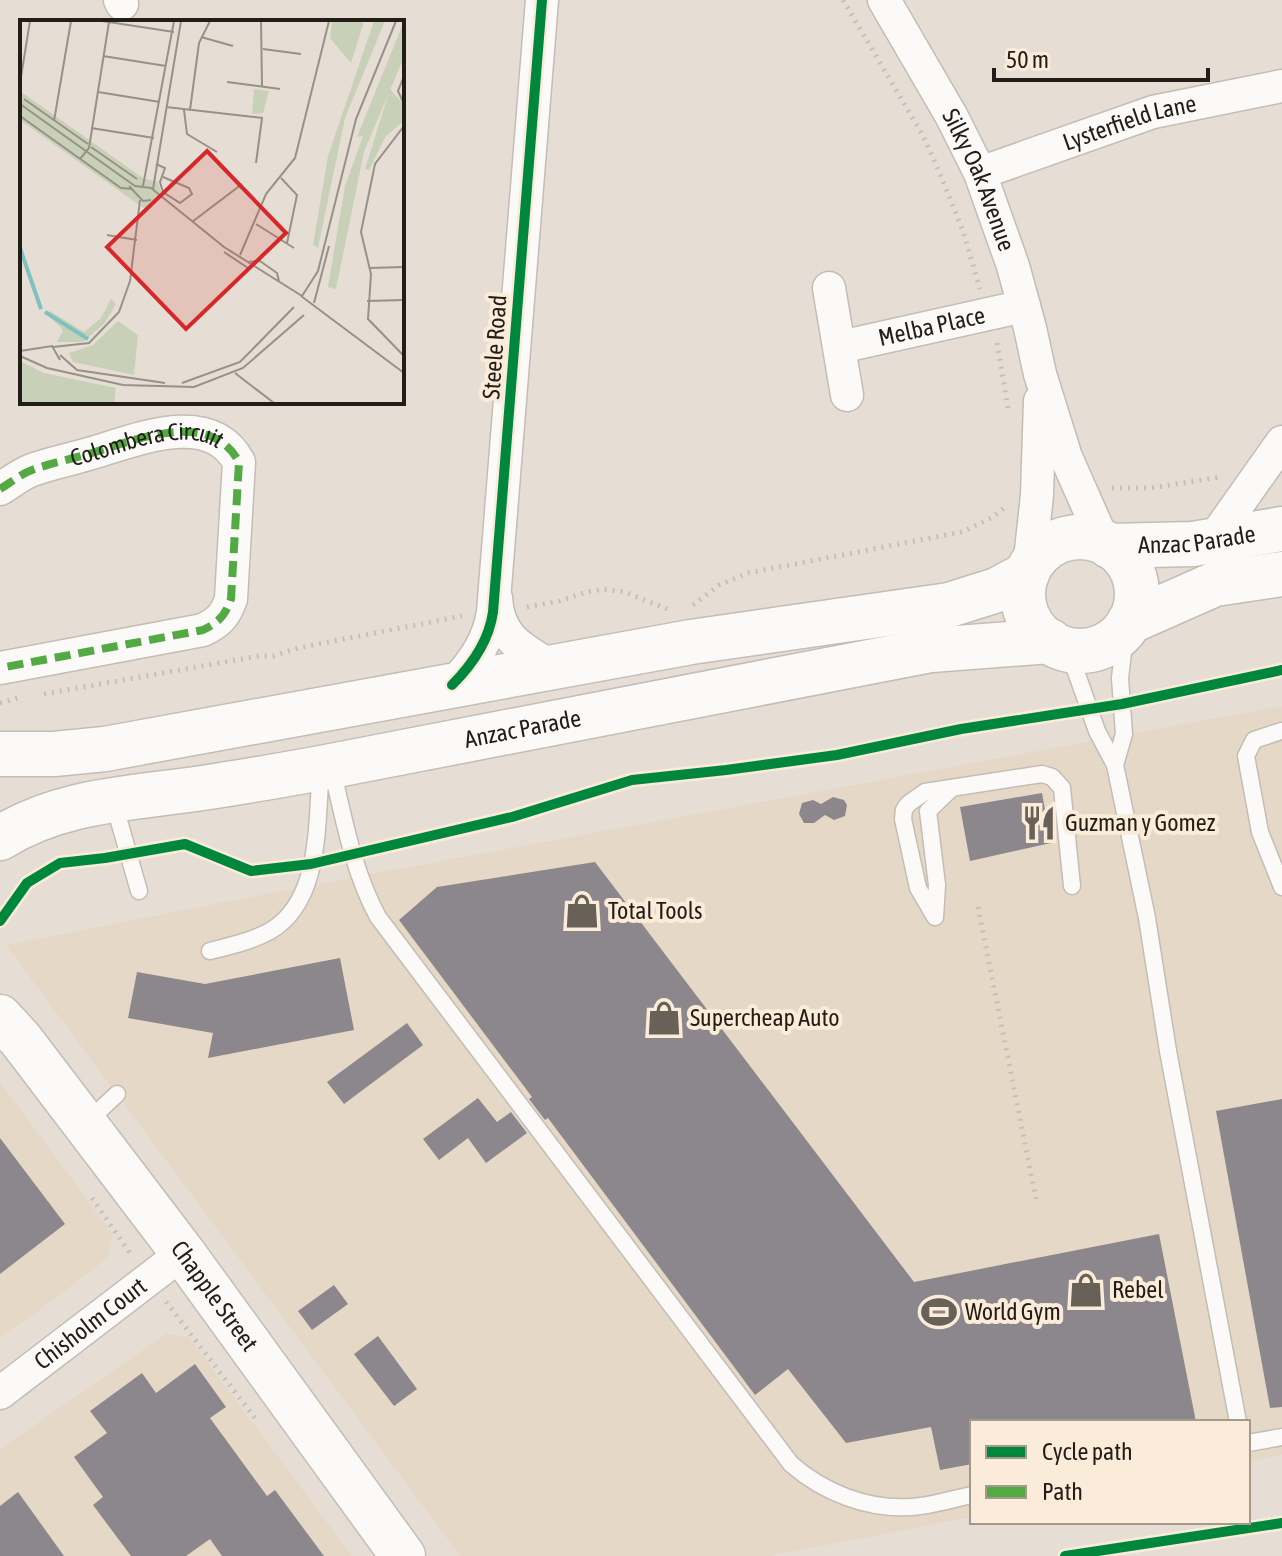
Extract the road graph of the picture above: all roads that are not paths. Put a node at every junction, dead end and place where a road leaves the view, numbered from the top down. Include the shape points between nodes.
1 (542, 0) edge
2 (884, 0) edge
3 (1282, 86) edge
4 (980, 173) junction
5 (829, 288) dead end
6 (1024, 306) junction
7 (840, 347) junction
8 (1040, 374) junction
9 (847, 395) dead end
10 (1282, 442) edge
11 (0, 489) edge
12 (1282, 529) edge
13 (1212, 541) junction
14 (1106, 544) junction
15 (1028, 571) junction
16 (1282, 574) edge
17 (495, 605) junction
18 (1128, 625) junction
19 (1053, 643) junction
20 (551, 666) junction
21 (0, 668) edge
22 (452, 685) junction
23 (1281, 731) edge
24 (0, 754) edge
25 (1115, 765) junction
26 (326, 767) junction
27 (952, 788) junction
28 (113, 800) junction
29 (0, 838) edge
30 (1072, 886) dead end
31 (1282, 887) edge
32 (139, 891) dead end
33 (210, 951) dead end
34 (0, 990) edge
35 (10, 1029) edge
36 (117, 1094) dead end
37 (84, 1125) junction
38 (183, 1253) junction
39 (0, 1393) edge
40 (1238, 1420) edge
41 (1282, 1437) edge
42 (1250, 1443) edge
43 (970, 1495) edge
44 (403, 1556) edge

1 - 17 street, Steele Road
2 - 4 street, Silky Oak Avenue
3 - 4 street, Lysterfield Lane via 1153,112
4 - 6 street, Silky Oak Avenue
5 - 7 street
6 - 7 street, Melba Place
6 - 8 street, Silky Oak Avenue
7 - 9 street
8 - 14 street, Silky Oak Avenue via 1080,490
8 - 15 street, Silky Oak Avenue via 1037,495
10 - 13 street
11 - 21 street, Colombera Circuit via 30,470 159,433 212,436 239,462 231,599 218,623
12 - 13 main road, Anzac Parade
13 - 14 main road, Anzac Parade
14 - 15 main road via 1080,537 1063,540 1040,553
14 - 18 main road via 1136,578 1137,602
15 - 19 main road via 1026,612 1032,625
15 - 20 main road via 982,595 936,608
16 - 18 main road, Anzac Parade via 1215,584
17 - 20 street via 508,635
17 - 22 street, Steele Road via 483,645
18 - 19 main road via 1092,650
18 - 25 lane via 1120,678 1124,734
19 - 25 lane via 1075,669
19 - 26 main road, Anzac Parade via 931,650
20 - 22 main road
22 - 24 main road via 105,749
23 - 31 lane via 1254,740 1246,756 1260,832
25 - 40 lane
26 - 28 main road, Anzac Parade
26 - 33 lane via 307,884 295,908 261,936
26 - 43 lane via 365,893 385,927 791,1464 811,1482 859,1500 910,1507
27 - 27 lane via 925,792 904,810 918,888 935,917 937,885 928,811
27 - 30 lane via 1042,774 1057,780
28 - 29 main road, Anzac Parade via 61,809
28 - 32 lane
34 - 35 main road, Chapple Street
35 - 37 main road, Chapple Street
36 - 37 lane
37 - 38 main road, Chapple Street
38 - 39 street, Chisholm Court
38 - 44 main road, Chapple Street
41 - 42 lane

